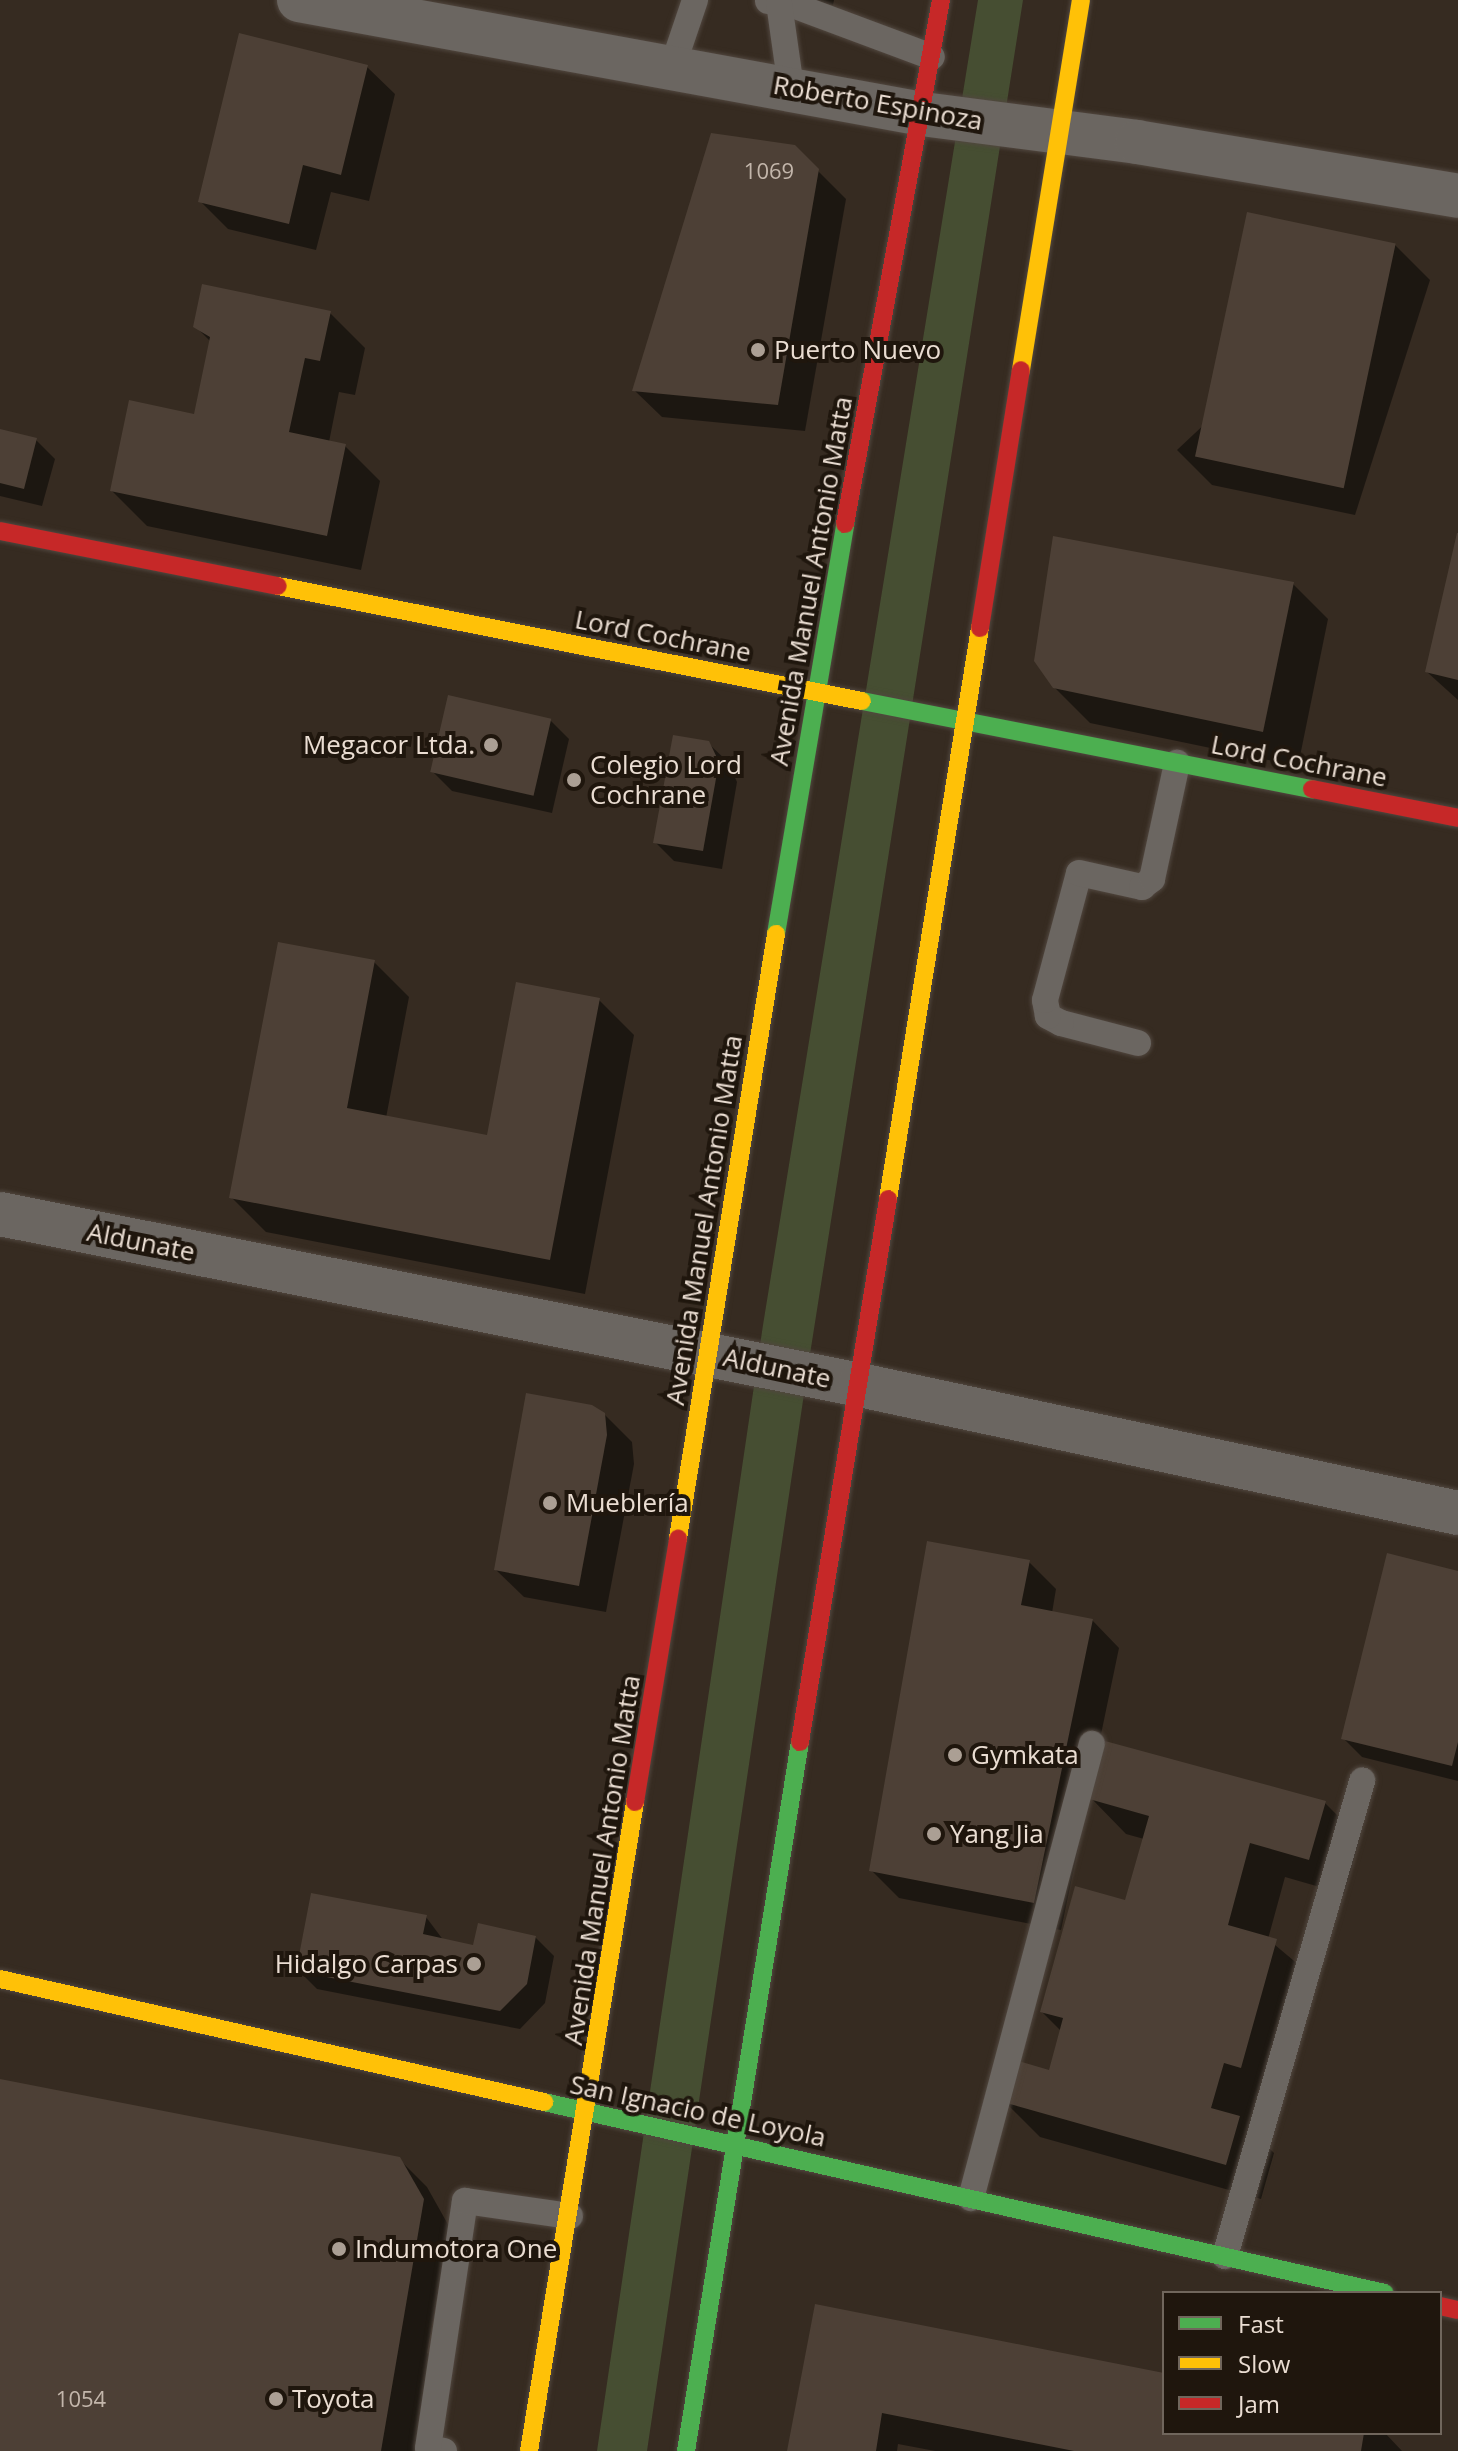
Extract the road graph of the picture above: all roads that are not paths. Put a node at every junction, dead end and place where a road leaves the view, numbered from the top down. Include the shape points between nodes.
1 (299, 0) edge
2 (695, 0) edge
3 (941, 0) edge
4 (1081, 0) edge
5 (775, 1) edge
6 (932, 57) junction
7 (672, 68) junction
8 (791, 87) junction
9 (922, 114) junction
10 (1059, 131) junction
11 (1458, 196) edge
12 (0, 531) edge
13 (816, 692) junction
14 (966, 722) junction
15 (1177, 763) junction
16 (1458, 818) edge
17 (1138, 1043) dead end
18 (0, 1214) edge
19 (709, 1354) junction
20 (860, 1385) junction
21 (1458, 1513) edge
22 (1092, 1744) dead end
23 (1362, 1780) dead end
24 (0, 1979) edge
25 (587, 2114) junction
26 (737, 2144) junction
27 (971, 2198) junction
28 (570, 2216) junction
29 (1225, 2256) junction
30 (1376, 2291) edge
31 (444, 2451) edge
32 (529, 2451) edge
33 (686, 2451) edge

1 - 7 street, Roberto Espinoza
2 - 7 lane
3 - 6 main road, Avenida Manuel Antonio Matta
4 - 10 main road
5 - 6 lane
5 - 8 lane
6 - 9 main road, Avenida Manuel Antonio Matta
7 - 8 street, Roberto Espinoza
8 - 9 street, Roberto Espinoza
9 - 10 street, Roberto Espinoza
9 - 13 main road, Avenida Manuel Antonio Matta
10 - 11 street, Roberto Espinoza
10 - 14 main road
12 - 13 main road, Lord Cochrane
13 - 14 main road, Lord Cochrane
13 - 19 main road, Avenida Manuel Antonio Matta
14 - 15 main road, Lord Cochrane
14 - 20 main road
15 - 16 main road, Lord Cochrane
15 - 17 lane via 1152,879 1142,887 1079,873 1045,1000 1048,1016 1061,1023
18 - 19 street, Aldunate
19 - 20 street, Aldunate
19 - 25 main road, Avenida Manuel Antonio Matta
20 - 21 street, Aldunate
20 - 26 main road
22 - 27 lane
23 - 29 lane
24 - 25 main road, San Ignacio de Loyola
25 - 26 main road, San Ignacio de Loyola
25 - 28 main road, Avenida Manuel Antonio Matta
26 - 27 main road, San Ignacio de Loyola
26 - 33 main road
27 - 29 main road, San Ignacio de Loyola
28 - 31 lane via 465,2201 428,2448
28 - 32 main road, Avenida Manuel Antonio Matta
29 - 30 main road, San Ignacio de Loyola

